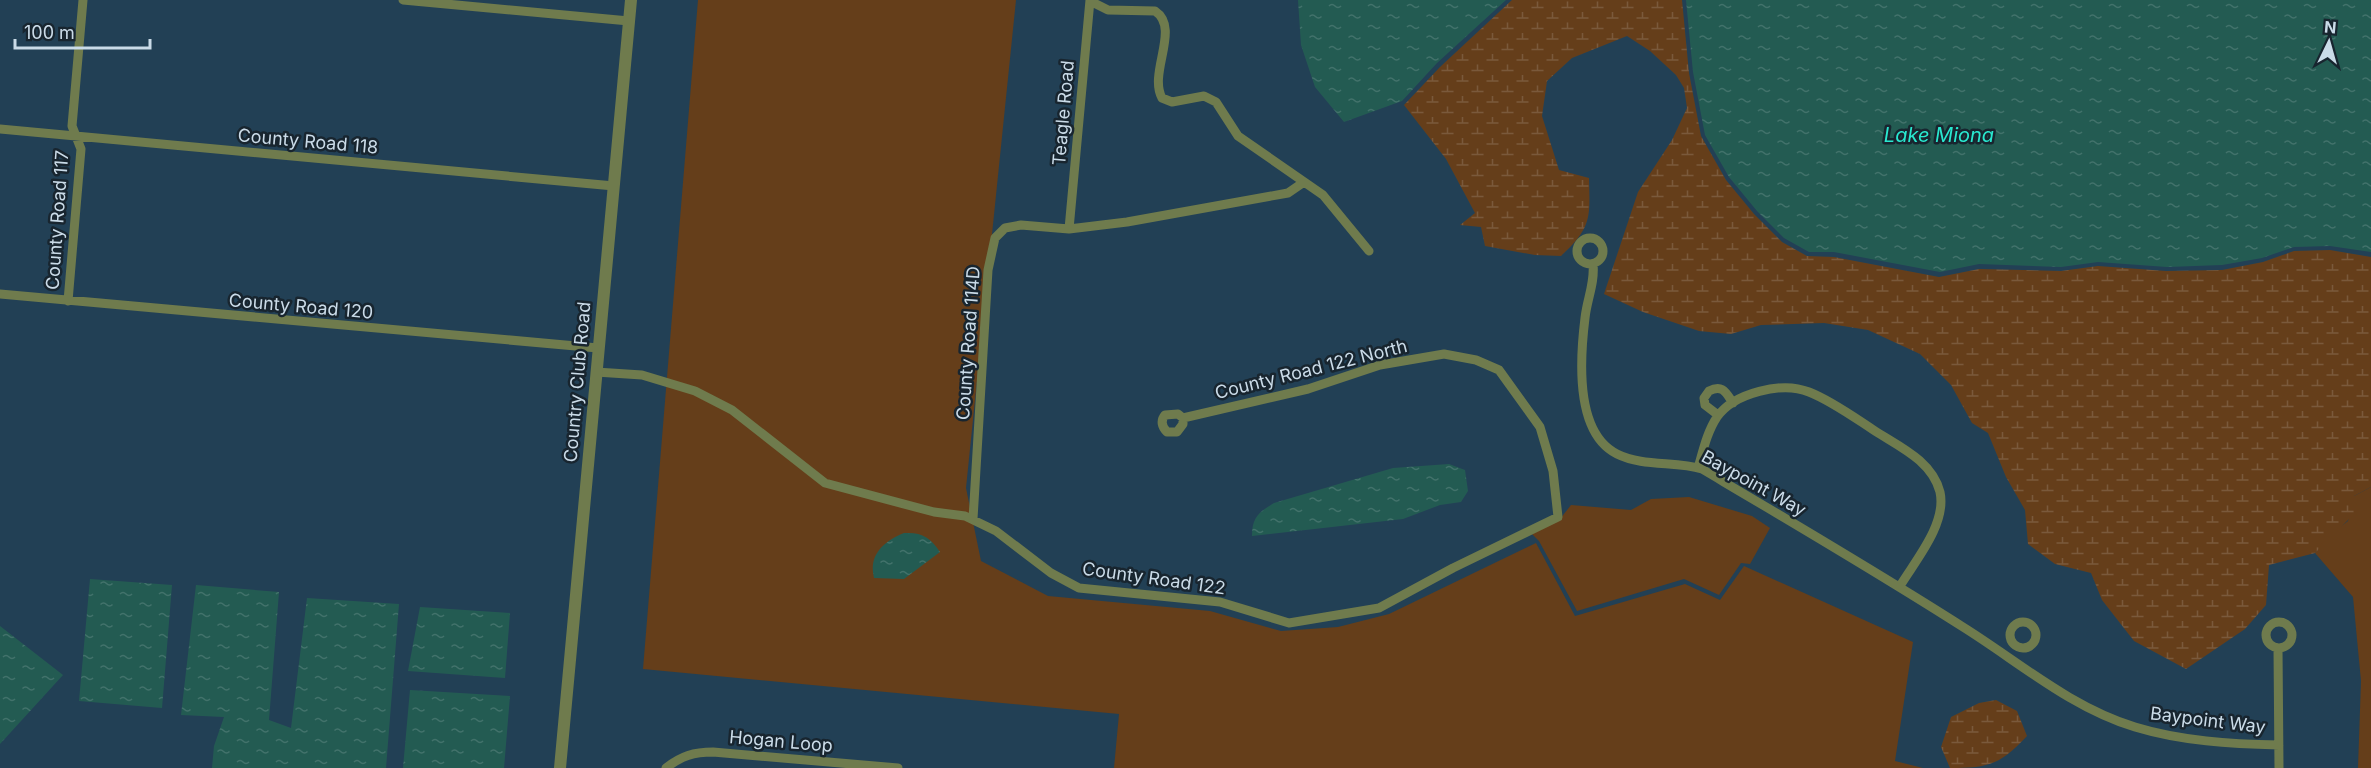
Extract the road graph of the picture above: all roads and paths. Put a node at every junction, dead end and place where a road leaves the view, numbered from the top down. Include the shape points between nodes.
1 (84, 0) edge
2 (403, 0) edge
3 (631, 0) edge
4 (1090, 1) edge
5 (629, 21) junction
6 (0, 129) edge
7 (76, 136) junction
8 (1304, 182) junction
9 (614, 186) junction
10 (1069, 230) junction
11 (1369, 251) dead end
12 (1593, 264) dead end
13 (0, 294) edge
14 (68, 301) junction
15 (598, 348) junction
16 (596, 372) junction
17 (1733, 403) junction
18 (1718, 415) junction
19 (1183, 418) dead end
20 (1698, 468) junction
21 (1558, 517) joint
22 (973, 519) junction
23 (1900, 586) junction
24 (2015, 645) dead end
25 (2278, 648) dead end
26 (2008, 655) junction
27 (2279, 745) junction
28 (560, 768) edge
29 (666, 768) edge
30 (898, 768) edge
31 (2279, 768) edge

1 - 7 street, County Road 117 via 72,126
2 - 5 street
3 - 5 street, Country Club Road
4 - 8 street via 1108,10 1160,14 1166,27 1158,82 1162,98 1172,102 1208,97 1216,102 1244,141
4 - 10 street, Teagle Road
5 - 9 street, Country Club Road
6 - 7 street, County Road 118
7 - 9 street, County Road 118
7 - 14 street, County Road 117 via 81,150
8 - 10 street, County Road 114D via 1288,193
8 - 11 street via 1323,195
9 - 15 street, Country Club Road
10 - 22 street, County Road 114D via 1011,226 998,233 992,246
12 - 20 street, Baypoint Way via 1584,360 1585,411 1590,426 1600,441 1623,457
13 - 14 street, County Road 120
14 - 15 street, County Road 120
15 - 16 street, Country Club Road
16 - 22 street, County Road 122 via 642,375 695,391 732,410 825,483
16 - 28 street, Country Club Road
17 - 18 street
17 - 18 street via 1724,390 1709,391 1705,405
17 - 23 street via 1780,388 1808,392 1928,468 1940,493 1940,508 1934,527
18 - 20 street via 1709,430
19 - 21 street, County Road 122 North via 1308,389 1380,365 1444,354 1476,360 1499,370 1540,427 1553,471
20 - 23 street, Baypoint Way
21 - 22 street, County Road 122 via 1379,608 1289,623 1220,602 1079,588
23 - 26 street, Baypoint Way
24 - 26 street
25 - 27 street
26 - 27 street, Baypoint Way via 2054,690 2136,728 2206,741
27 - 31 street
29 - 30 street, Hogan Loop via 694,752

